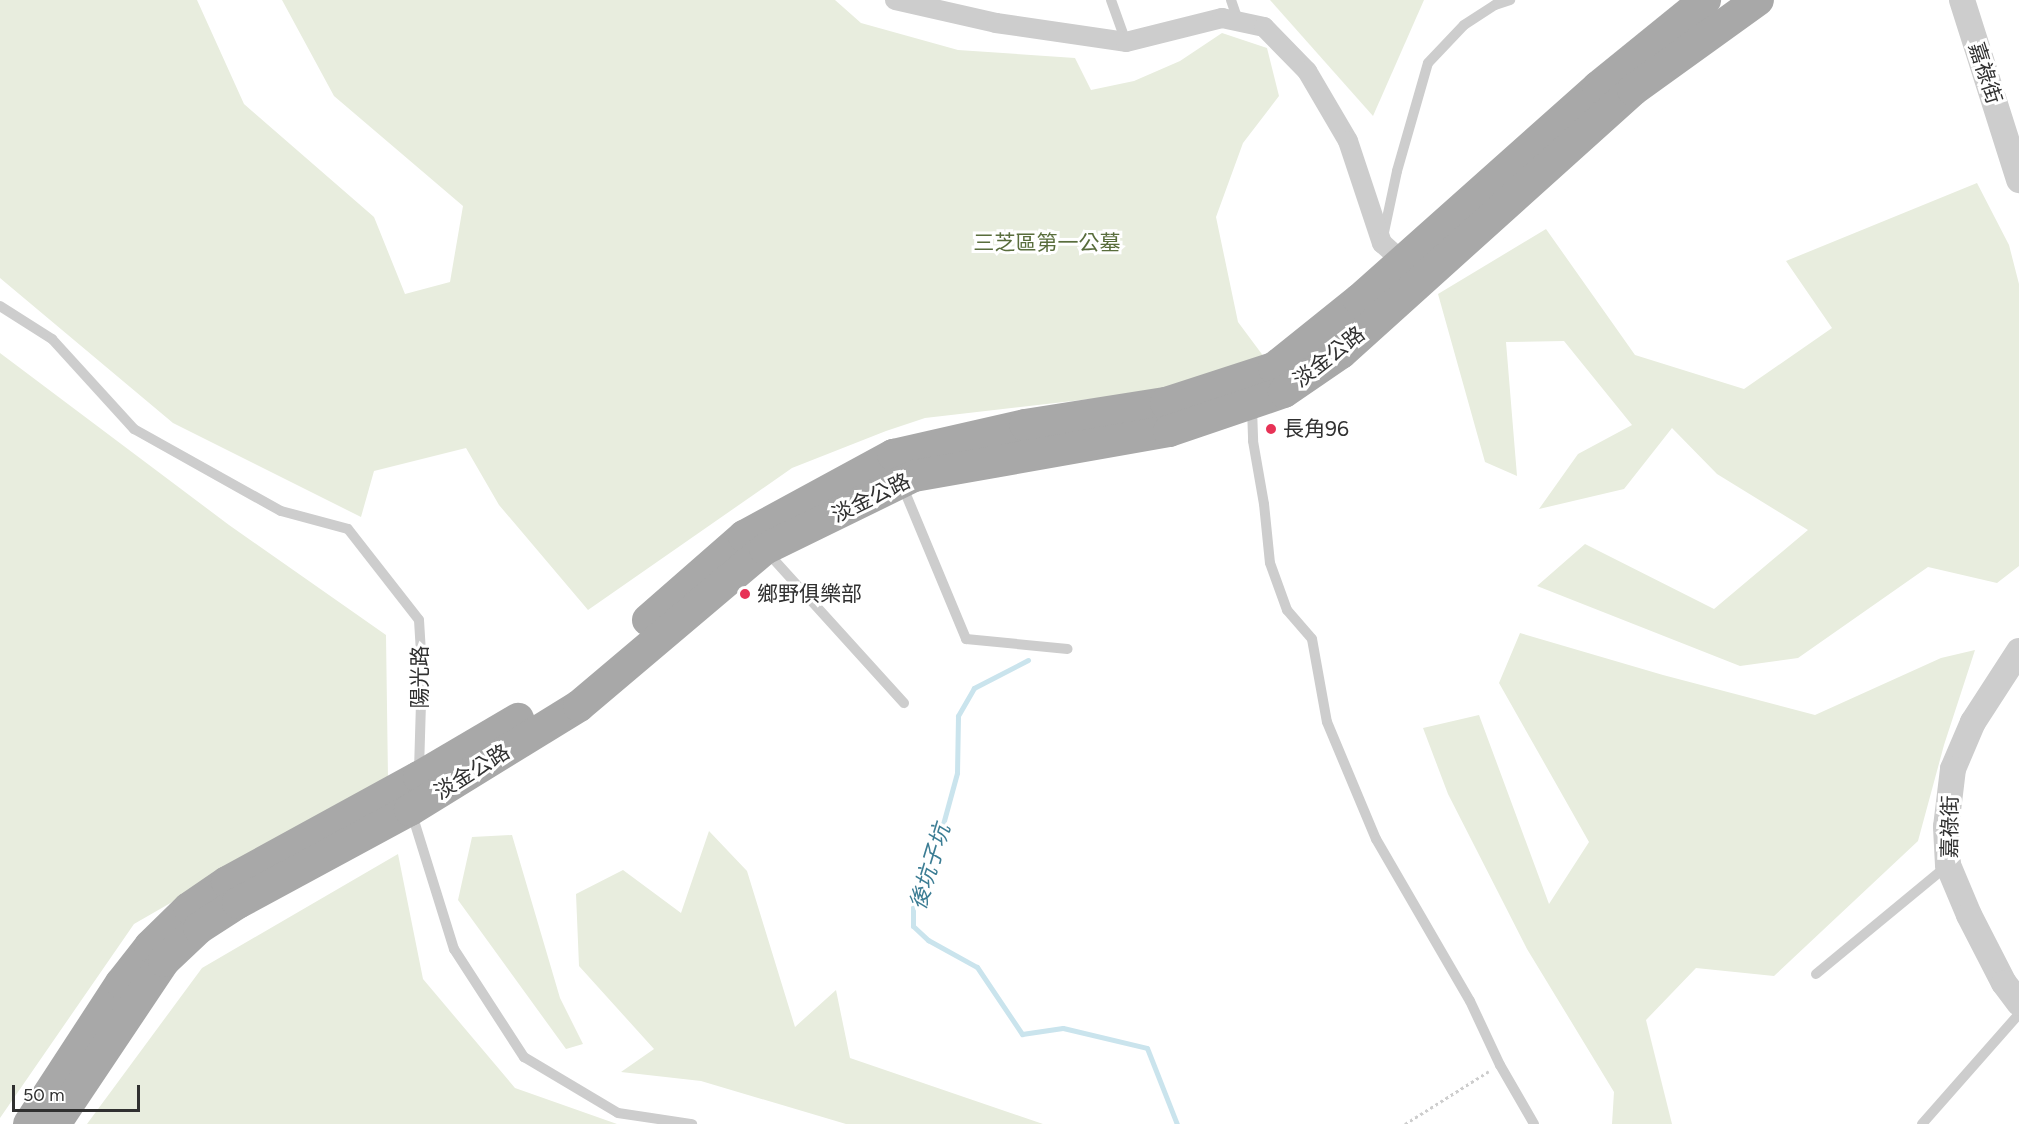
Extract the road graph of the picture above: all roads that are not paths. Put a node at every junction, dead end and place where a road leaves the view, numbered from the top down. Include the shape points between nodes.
1 (895, 0) edge
2 (1111, 0) edge
3 (1231, 0) edge
4 (1510, 0) edge
5 (1705, 0) edge
6 (1758, 0) edge
7 (1962, 0) edge
8 (1238, 20) junction
9 (1126, 42) junction
10 (2019, 180) edge
11 (1400, 264) junction
12 (0, 306) edge
13 (1252, 402) junction
14 (984, 449) junction
15 (901, 482) junction
16 (765, 549) junction
17 (1068, 649) dead end
18 (2019, 651) edge
19 (904, 703) dead end
20 (419, 777) junction
21 (410, 810) junction
22 (1948, 865) junction
23 (1816, 974) dead end
24 (2019, 1003) edge
25 (2019, 1014) edge
26 (29, 1124) edge
27 (55, 1124) edge
28 (692, 1124) edge
29 (1534, 1124) edge
30 (1922, 1124) edge

1 - 9 street via 996,23
2 - 9 lane
3 - 8 lane
4 - 11 lane via 1464,25 1428,63 1397,171
5 - 11 main road, 淡金公路 via 1598,87
6 - 11 main road, 淡金公路
7 - 10 street, 嘉祿街
8 - 9 street via 1222,18
8 - 11 street via 1264,27 1307,71 1348,141
11 - 13 main road, 淡金公路 via 1341,353 1284,392
11 - 14 main road, 淡金公路 via 1274,368 1166,403 1025,425
12 - 20 lane, 陽光路 via 52,339 134,429 281,511 348,529 419,620
13 - 14 main road, 淡金公路 via 1170,431
13 - 29 lane via 1253,441 1270,563 1287,610 1312,639 1327,722 1376,839 1470,1001
14 - 15 main road, 淡金公路
14 - 20 main road, 淡金公路 via 892,455 744,536 573,686
15 - 16 main road, 淡金公路
15 - 17 lane via 966,639
16 - 19 lane
16 - 21 main road, 淡金公路 via 579,706
18 - 22 street, 嘉祿街 via 1973,722 1953,769 1946,827
20 - 21 lane, 陽光路
20 - 26 main road, 淡金公路 via 227,882 170,924 121,983
21 - 27 main road, 淡金公路 via 199,928 164,960
21 - 28 lane via 454,949 524,1057 618,1113
22 - 23 lane
22 - 24 street, 嘉祿街 via 1969,915 2004,983
25 - 30 lane

